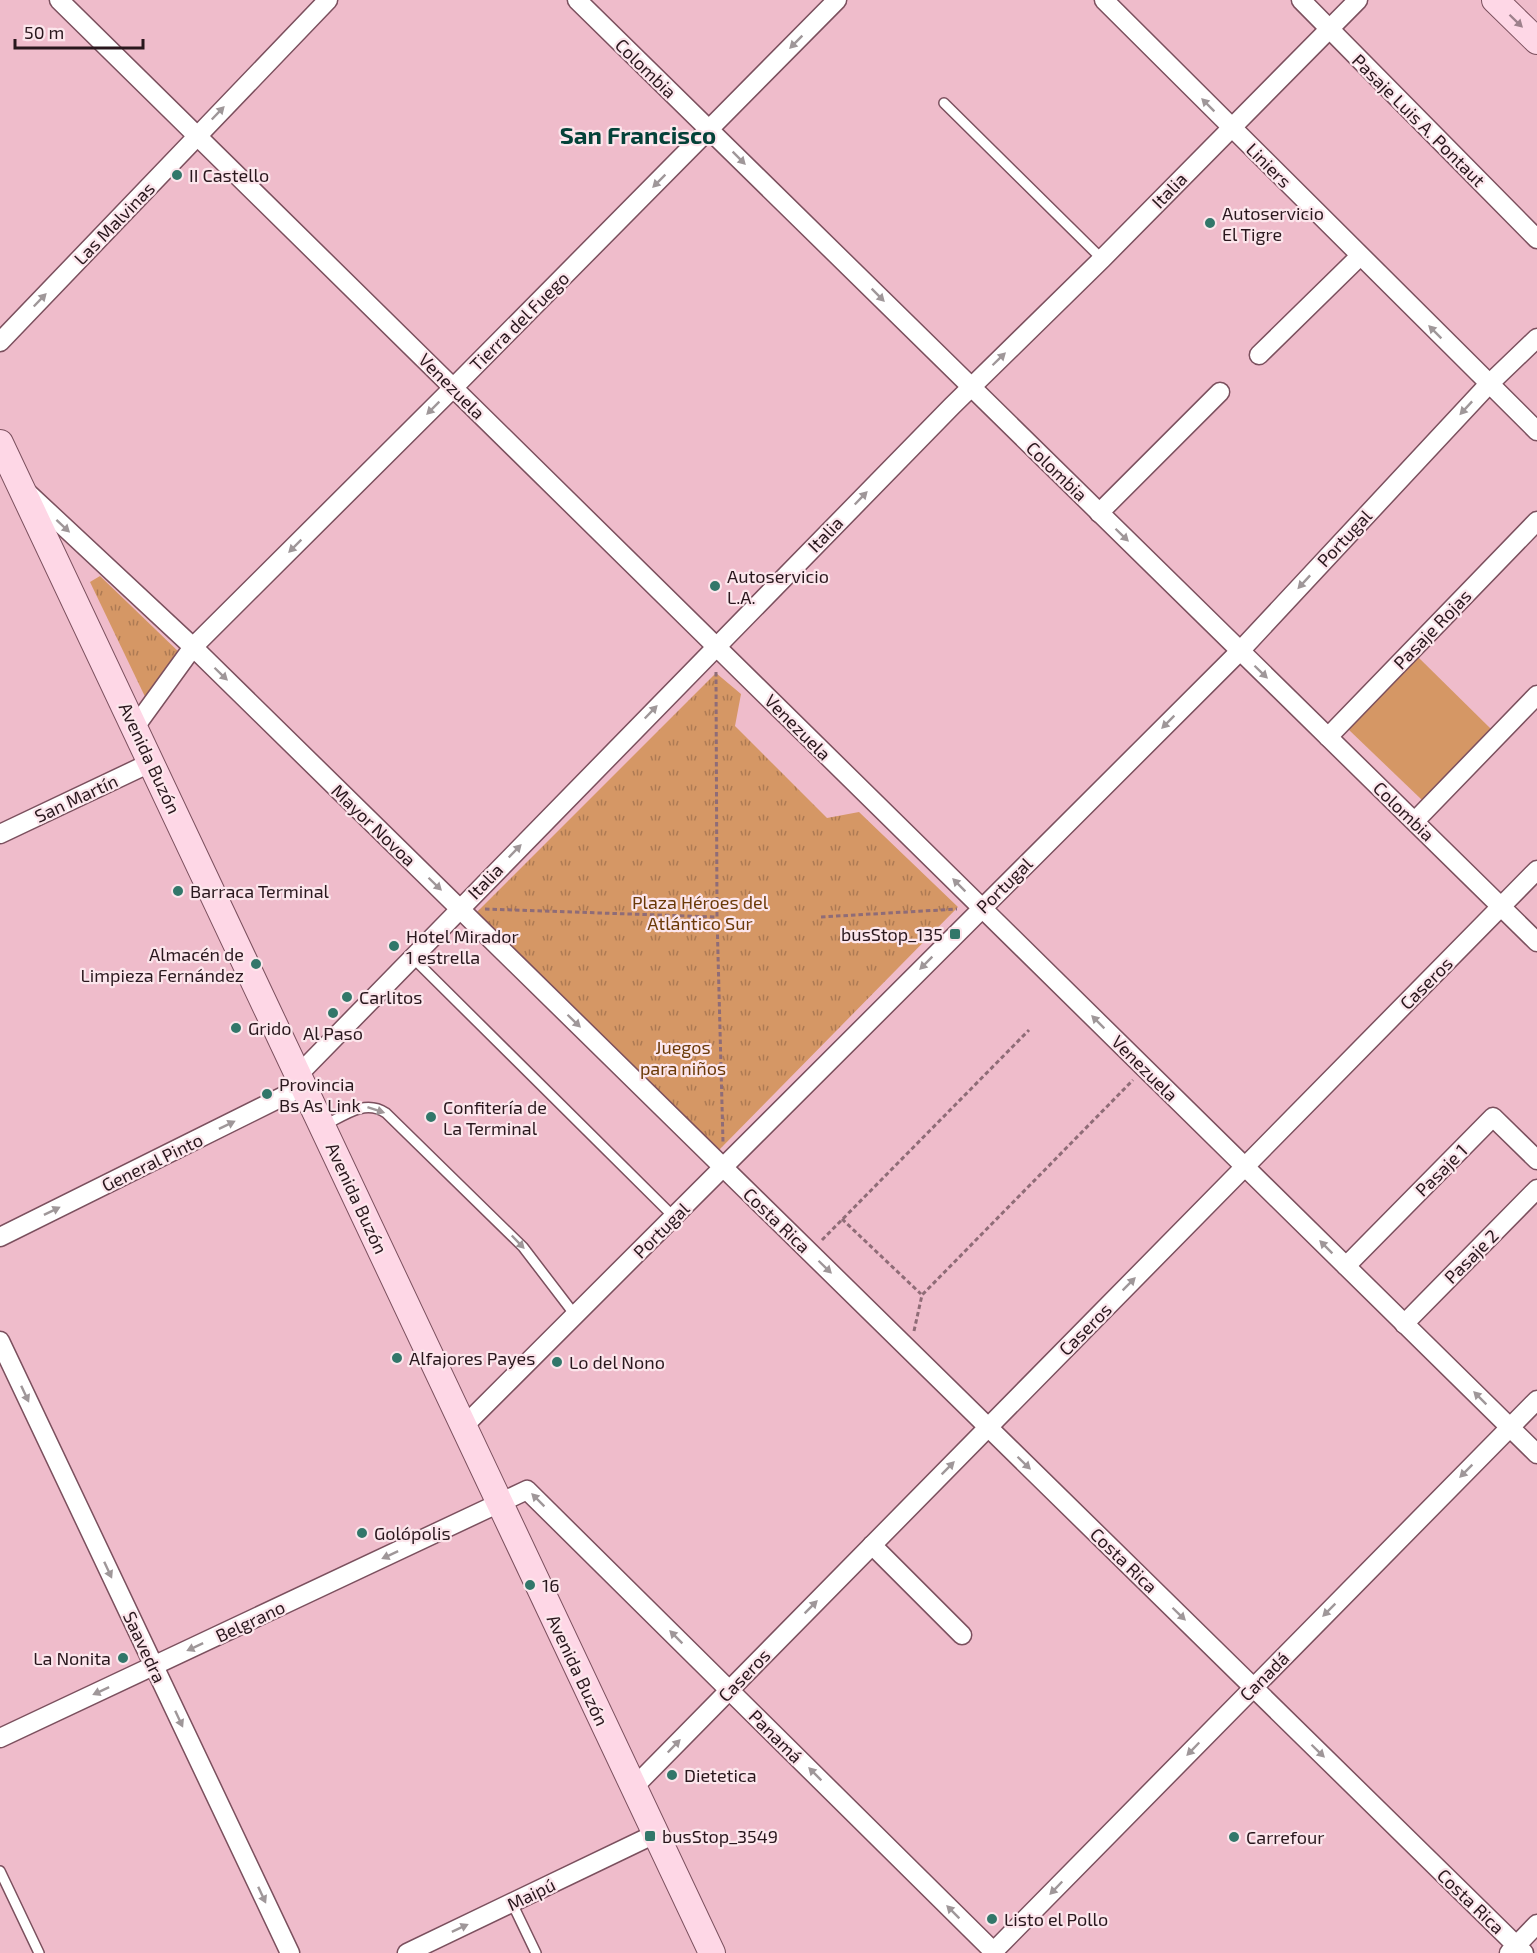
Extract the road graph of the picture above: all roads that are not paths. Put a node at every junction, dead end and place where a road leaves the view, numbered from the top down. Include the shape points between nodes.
1 (59, 0) edge
2 (328, 0) edge
3 (577, 0) edge
4 (837, 0) edge
5 (1104, 0) edge
6 (1302, 0) edge
7 (1358, 0) edge
8 (1495, 0) edge
9 (1329, 29) junction
10 (1537, 41) edge
11 (944, 104) dead end
12 (1230, 127) junction
13 (710, 130) junction
14 (197, 135) junction
15 (1537, 239) edge
16 (1360, 256) junction
17 (1102, 259) junction
18 (1537, 338) edge
19 (0, 342) edge
20 (1259, 355) dead end
21 (1488, 385) junction
22 (454, 387) junction
23 (970, 387) junction
24 (1220, 392) dead end
25 (1537, 432) edge
26 (0, 443) edge
27 (20, 486) junction
28 (1099, 513) junction
29 (1537, 522) edge
30 (716, 646) junction
31 (193, 647) junction
32 (1240, 651) junction
33 (1537, 695) edge
34 (135, 727) junction
35 (1328, 737) junction
36 (152, 762) junction
37 (1415, 821) junction
38 (0, 834) edge
39 (1537, 870) edge
40 (1501, 907) junction
41 (459, 908) junction
42 (982, 908) junction
43 (1537, 942) edge
44 (412, 957) junction
45 (301, 1080) junction
46 (323, 1126) junction
47 (1537, 1160) edge
48 (1245, 1167) junction
49 (724, 1168) junction
50 (1537, 1189) edge
51 (674, 1217) junction
52 (0, 1237) edge
53 (1346, 1266) junction
54 (575, 1315) junction
55 (1404, 1324) junction
56 (0, 1341) edge
57 (1537, 1400) edge
58 (464, 1426) junction
59 (988, 1427) junction
60 (1510, 1427) junction
61 (1537, 1454) edge
62 (500, 1503) junction
63 (872, 1545) junction
64 (962, 1635) dead end
65 (154, 1666) junction
66 (1253, 1687) junction
67 (729, 1690) junction
68 (0, 1738) edge
69 (633, 1788) junction
70 (655, 1834) junction
71 (0, 1872) edge
72 (512, 1903) junction
73 (1537, 1924) edge
74 (1516, 1950) edge
75 (39, 1953) edge
76 (290, 1953) edge
77 (407, 1953) edge
78 (536, 1953) edge
79 (712, 1953) edge
80 (993, 1953) edge

1 - 14 street, Venezuela
14 -> 2 street, Las Malvinas
3 - 13 street, Colombia
4 -> 13 street, Tierra del Fuego
12 -> 5 street, Liniers
6 - 9 street, Pasaje Luis A. Pontaut
7 - 9 street, Italia
8 -> 10 main road
9 - 12 street, Italia
9 - 15 street, Pasaje Luis A. Pontaut
11 - 17 lane
12 - 16 street, Liniers
12 - 17 street, Italia
13 -> 22 street, Tierra del Fuego
13 -> 23 street, Colombia
19 -> 14 street, Las Malvinas
14 - 22 street, Venezuela
16 - 20 street
21 -> 16 street, Liniers
23 -> 17 street, Italia
18 - 21 street, Portugal
21 - 25 street, Liniers
21 -> 32 street, Portugal
22 - 30 street, Venezuela
22 -> 31 street, Tierra del Fuego
23 - 28 street, Colombia
30 -> 23 street, Italia
24 - 28 street
26 - 27 main road, Avenida Buzón
27 -> 31 street, Mayor Novoa
27 - 34 main road, Avenida Buzón
28 -> 32 street, Colombia
29 - 35 street, Pasaje Rojas
41 -> 30 street, Italia
42 -> 30 street, Venezuela
31 - 34 street, Tierra del Fuego
31 -> 41 street, Mayor Novoa
32 -> 35 street, Colombia
32 -> 42 street, Portugal
33 - 37 street
34 - 36 main road, Avenida Buzón
35 - 37 street, Colombia
36 - 38 street, San Martín
36 - 45 main road, Avenida Buzón
37 - 40 street, Colombia
39 - 40 street, Caseros
40 - 43 street, Colombia
40 - 48 street, Caseros
41 - 44 street, Italia
41 -> 49 street, Mayor Novoa
48 -> 42 street, Venezuela
42 -> 49 street, Portugal
44 - 45 street, Italia
44 - 51 lane
45 - 46 main road, Avenida Buzón
52 -> 45 street, General Pinto
46 -> 54 lane via 364,1107 386,1113 523,1247
46 - 58 main road, Avenida Buzón
47 - 53 street, Pasaje 1 via 1493,1117
53 -> 48 street, Venezuela
59 -> 48 street, Caseros
49 - 51 street, Portugal
49 -> 59 street, Costa Rica
50 - 55 street, Pasaje 2
51 - 54 street, Portugal
53 - 55 street, Venezuela
54 - 58 street, Portugal
60 -> 55 street, Venezuela
56 -> 65 street, Saavedra
57 - 60 street, Canadá
58 - 62 main road, Avenida Buzón
63 -> 59 street, Caseros
59 -> 66 street, Costa Rica
60 - 61 street, Venezuela
60 -> 66 street, Canadá
62 -> 65 street, Belgrano
67 -> 62 street, Panamá via 527,1490
62 - 69 main road, Avenida Buzón
63 - 64 street
67 -> 63 street, Caseros
65 -> 68 street, Belgrano
65 -> 76 street, Saavedra
66 -> 74 street, Costa Rica
66 -> 80 street, Canadá
69 -> 67 street, Caseros
80 -> 67 street, Panamá
69 - 70 main road, Avenida Buzón
70 - 72 street, Maipú
70 - 79 main road, Avenida Buzón
71 - 75 lane
77 -> 72 street, Maipú
72 - 78 lane
73 - 74 street

